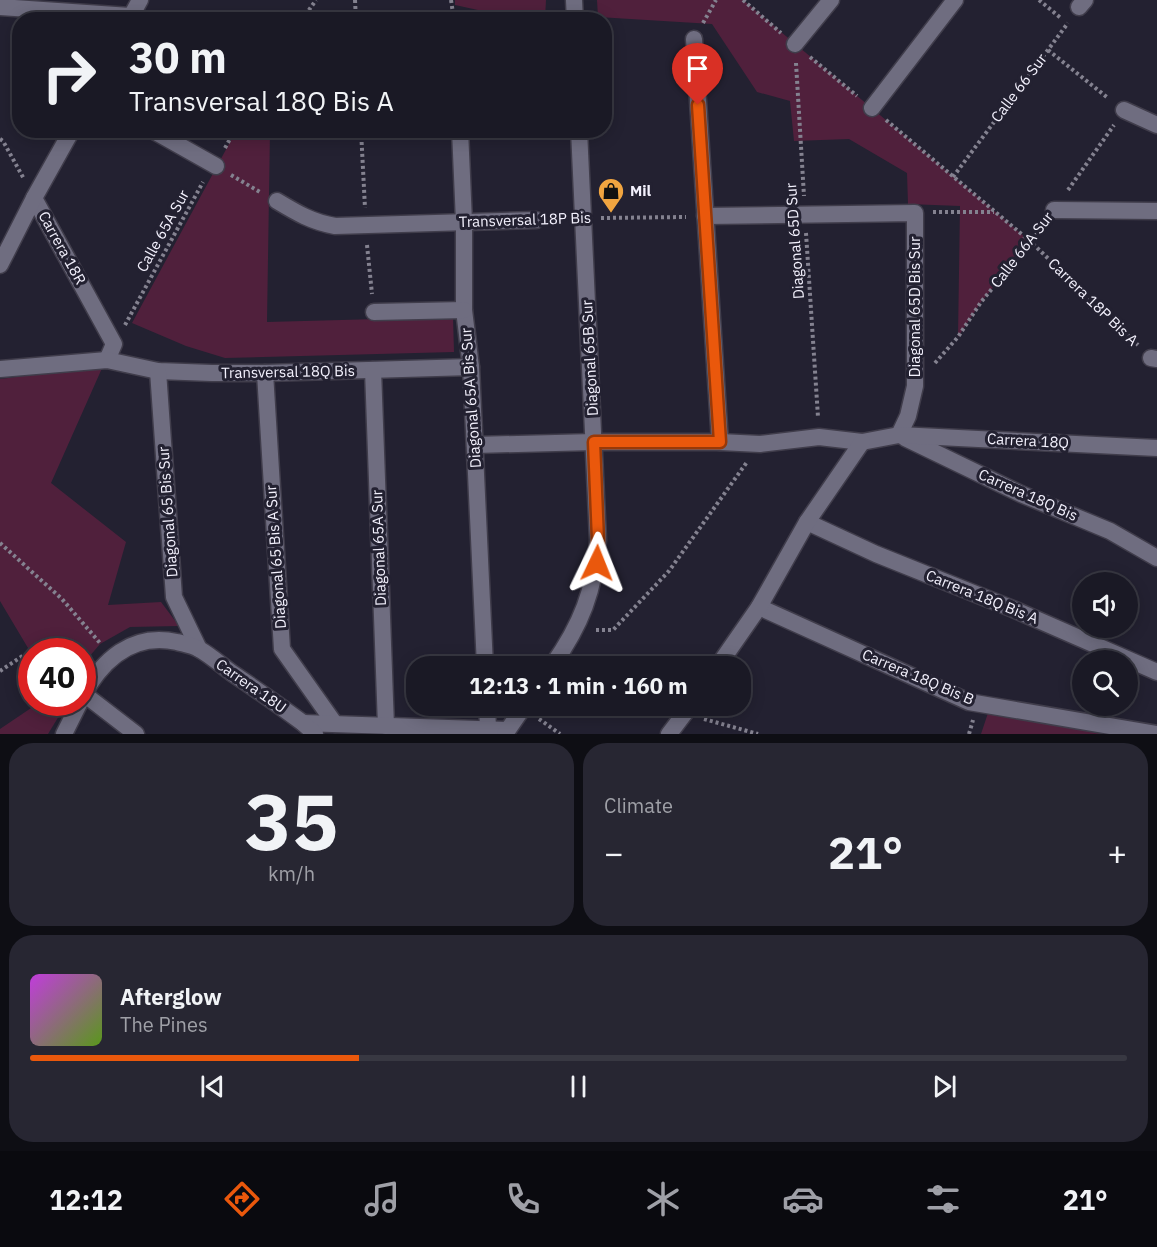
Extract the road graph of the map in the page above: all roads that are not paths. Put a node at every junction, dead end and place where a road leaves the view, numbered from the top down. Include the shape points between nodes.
1 (831, 0) edge
2 (955, 0) edge
3 (0, 7) edge
4 (59, 12) edge
5 (694, 39) road end
6 (795, 44) road end
7 (872, 108) dead end
8 (1124, 111) road end
9 (1157, 125) edge
10 (68, 138) edge
11 (166, 138) edge
12 (460, 138) edge
13 (579, 138) edge
14 (216, 166) road end
15 (34, 198) junction
16 (277, 201) road end
17 (1054, 210) road end
18 (1157, 211) edge
19 (705, 216) junction
20 (536, 220) dead end
21 (464, 222) junction
22 (0, 265) edge
23 (464, 310) junction
24 (374, 312) dead end
25 (107, 360) junction
26 (471, 367) junction
27 (0, 369) edge
28 (373, 370) junction
29 (158, 371) junction
30 (265, 374) junction
31 (899, 435) junction
32 (594, 442) junction
33 (720, 442) junction
34 (862, 442) junction
35 (475, 445) junction
36 (1157, 448) edge
37 (807, 522) junction
38 (1157, 558) edge
39 (759, 607) junction
40 (199, 649) junction
41 (485, 656) edge
42 (559, 656) edge
43 (725, 656) edge
44 (1157, 672) edge
45 (96, 677) edge
46 (96, 707) edge
47 (73, 716) edge
48 (487, 716) edge
49 (517, 716) edge
50 (683, 716) edge
51 (336, 724) junction
52 (386, 726) junction
53 (309, 728) edge
54 (488, 729) junction
55 (506, 732) edge
56 (64, 734) edge
57 (136, 734) edge
58 (669, 734) edge
59 (1157, 734) edge

1 - 6 street
2 - 7 street
3 - 4 street
5 - 19 street
8 - 9 street
10 - 15 street
11 - 14 street
12 - 21 street, Diagonal 65A Bis Sur
13 - 32 street, Diagonal 65B Sur
15 - 22 street
15 - 25 street, Carrera 18R via 114,344
16 - 21 street, Transversal 18P Bis via 306,219 335,226
17 - 18 street
19 - 31 street, Diagonal 65D Bis Sur via 915,213 915,386
19 - 33 street
20 - 21 street, Transversal 18P Bis
21 - 23 street, Diagonal 65A Bis Sur
23 - 24 street
23 - 26 street, Diagonal 65A Bis Sur
25 - 27 street, Transversal 18Q Bis
25 - 29 street, Transversal 18Q Bis
26 - 28 street, Transversal 18Q Bis
26 - 35 street, Diagonal 65A Bis Sur
28 - 30 street, Transversal 18Q Bis
28 - 52 street, Diagonal 65A Sur
29 - 30 street, Transversal 18Q Bis
29 - 40 street, Diagonal 65 Bis Sur via 174,597
30 - 51 street, Diagonal 65 Bis A Sur via 282,649
31 - 34 street, Carrera 18Q
31 - 36 street, Carrera 18Q
31 - 38 street, Carrera 18Q Bis via 1021,494 1110,531
32 - 33 street, Carrera 18Q
32 - 35 street, Carrera 18Q
32 - 42 street, Diagonal 65B Sur via 597,563 584,609
33 - 34 street, Carrera 18Q via 759,444 819,437
34 - 37 street
35 - 41 street, Diagonal 65A Bis Sur
37 - 39 street
37 - 44 street, Carrera 18Q Bis A
39 - 43 street
39 - 59 street, Carrera 18Q Bis B via 969,702
40 - 45 street via 170,640 139,642 112,657
40 - 53 street, Carrera 18U
46 - 57 street
47 - 56 street
48 - 54 street
49 - 55 street
50 - 58 street
51 - 52 street
51 - 53 street
52 - 54 street
54 - 55 street

